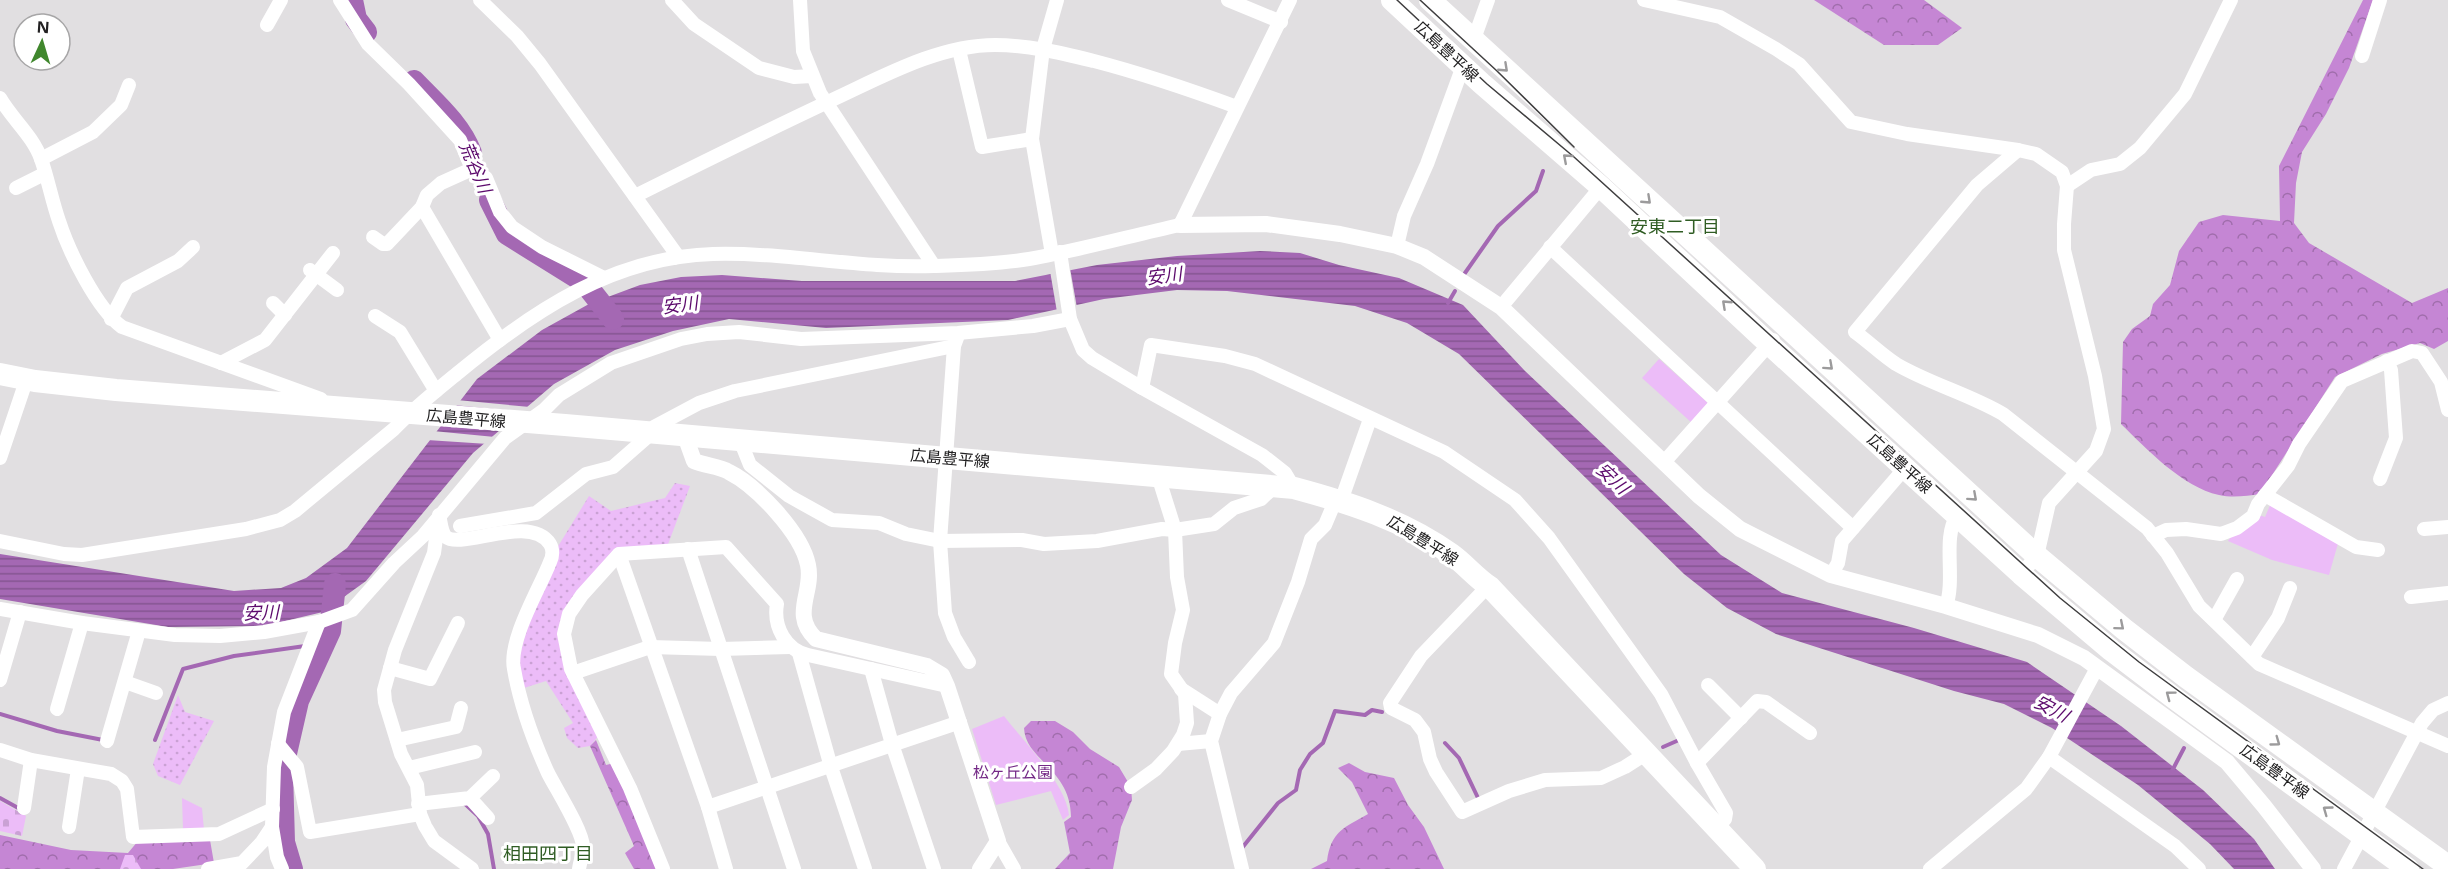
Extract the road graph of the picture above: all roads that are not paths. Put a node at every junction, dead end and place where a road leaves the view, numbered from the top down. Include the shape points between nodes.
1 (281, 0) edge
2 (340, 0) edge
3 (480, 0) edge
4 (672, 0) edge
5 (800, 0) edge
6 (1057, 0) edge
7 (1228, 0) edge
8 (1290, 0) edge
9 (1392, 0) edge
10 (1430, 0) edge
11 (1488, 0) edge
12 (1644, 0) edge
13 (2231, 0) edge
14 (2380, 0) edge
15 (1281, 22) junction
16 (267, 25) dead end
17 (1474, 39) junction
18 (1043, 49) junction
19 (959, 50) junction
20 (2362, 56) dead end
21 (1463, 66) junction
22 (812, 76) junction
23 (129, 85) dead end
24 (0, 98) edge
25 (825, 104) junction
26 (1237, 106) junction
27 (1032, 139) junction
28 (2018, 150) junction
29 (41, 159) junction
30 (472, 169) junction
31 (45, 174) junction
32 (2067, 186) junction
33 (1601, 187) junction
34 (15, 188) dead end
35 (635, 196) junction
36 (422, 207) junction
37 (1180, 225) junction
38 (373, 237) dead end
39 (1397, 246) junction
40 (193, 247) dead end
41 (1550, 247) junction
42 (333, 253) dead end
43 (1058, 254) junction
44 (674, 258) junction
45 (934, 266) junction
46 (314, 272) junction
47 (602, 278) junction
48 (337, 290) dead end
49 (273, 303) dead end
50 (1501, 307) junction
51 (285, 315) junction
52 (1069, 315) junction
53 (375, 316) dead end
54 (111, 319) junction
55 (1785, 327) junction
56 (500, 340) junction
57 (956, 340) junction
58 (1768, 344) junction
59 (2387, 361) junction
60 (221, 363) junction
61 (0, 374) edge
62 (24, 387) dead end
63 (1142, 388) junction
64 (436, 391) junction
65 (1717, 402) junction
66 (346, 407) junction
67 (2448, 410) edge
68 (409, 413) junction
69 (1370, 418) junction
70 (522, 423) junction
71 (653, 432) junction
72 (685, 436) junction
73 (740, 440) junction
74 (0, 458) edge
75 (946, 458) junction
76 (1665, 461) junction
77 (1905, 468) junction
78 (2075, 472) junction
79 (1158, 476) junction
80 (2380, 479) dead end
81 (1284, 487) junction
82 (2265, 495) junction
83 (1339, 500) junction
84 (439, 515) junction
85 (1957, 516) junction
86 (460, 526) dead end
87 (2448, 527) edge
88 (1853, 528) junction
89 (2424, 529) dead end
90 (1175, 530) junction
91 (2154, 536) junction
92 (940, 541) junction
93 (0, 544) edge
94 (688, 549) junction
95 (2378, 550) dead end
96 (619, 554) junction
97 (2037, 556) junction
98 (2021, 574) junction
99 (1831, 575) junction
100 (2237, 579) dead end
101 (1488, 586) junction
102 (2290, 588) dead end
103 (2448, 593) edge
104 (2411, 597) dead end
105 (1946, 606) junction
106 (0, 609) edge
107 (20, 612) junction
108 (2214, 620) junction
109 (319, 622) junction
110 (82, 623) junction
111 (458, 623) dead end
112 (139, 631) junction
113 (650, 647) junction
114 (721, 649) junction
115 (795, 650) junction
116 (2252, 657) junction
117 (969, 662) dead end
118 (390, 668) junction
119 (872, 669) junction
120 (2094, 672) junction
121 (573, 673) junction
122 (0, 681) edge
123 (125, 682) junction
124 (1708, 685) dead end
125 (948, 686) junction
126 (1181, 689) junction
127 (156, 693) dead end
128 (2448, 703) edge
129 (461, 708) dead end
130 (57, 709) dead end
131 (1220, 714) junction
132 (1741, 718) junction
133 (960, 722) junction
134 (2417, 732) junction
135 (1810, 733) dead end
136 (397, 740) junction
137 (107, 741) dead end
138 (1211, 741) junction
139 (892, 744) junction
140 (1178, 744) junction
141 (2448, 746) edge
142 (283, 749) junction
143 (0, 750) edge
144 (475, 752) dead end
145 (1647, 753) junction
146 (2049, 757) junction
147 (32, 760) junction
148 (1697, 763) junction
149 (831, 767) junction
150 (409, 768) junction
151 (78, 769) junction
152 (493, 776) dead end
153 (1131, 787) dead end
154 (769, 788) junction
155 (470, 798) junction
156 (708, 807) junction
157 (24, 808) dead end
158 (273, 808) junction
159 (419, 809) junction
160 (2374, 814) junction
161 (488, 818) dead end
162 (69, 827) dead end
163 (272, 827) junction
164 (1716, 828) junction
165 (2363, 835) junction
166 (998, 841) junction
167 (244, 866) edge
168 (2448, 866) edge
169 (208, 869) edge
170 (282, 869) edge
171 (472, 869) edge
172 (579, 869) edge
173 (663, 869) edge
174 (726, 869) edge
175 (794, 869) edge
176 (865, 869) edge
177 (934, 869) edge
178 (980, 869) edge
179 (1014, 869) edge
180 (1242, 869) edge
181 (1755, 869) edge
182 (1930, 869) edge
183 (2199, 869) edge
184 (2313, 869) edge
185 (2344, 869) edge
186 (2408, 869) edge

1 - 16 street
2 - 30 street via 368,44 460,141
3 - 35 street via 540,64
4 - 22 street via 694,24 759,68 794,77
5 - 22 street via 803,51
6 - 18 street
7 - 15 street
8 - 15 street
9 - 21 main road, 広島豊平線
10 - 17 main road, 広島豊平線
11 - 17 street
12 - 28 street via 1720,17 1776,49 1799,64 1851,122
13 - 32 street via 2185,94 2140,148 2120,164 2091,170
14 - 20 street
15 - 26 street
17 -> 55 main road, 広島豊平線
18 - 19 street via 993,45
18 - 26 street via 1162,79
18 - 27 street
19 - 25 street via 918,62
19 - 27 street via 982,147
33 -> 21 main road, 広島豊平線
21 - 39 street via 1404,216
22 - 25 street
23 - 29 street via 121,105 93,132
24 - 29 street
25 - 35 street
25 - 45 street
26 - 37 street
27 - 43 street
28 - 32 street via 2036,154 2062,172
28 - 78 street via 1977,185 1855,332 1895,363 2003,414
29 - 31 street
30 - 36 street via 441,183 427,195
30 - 47 street via 486,178 500,212 512,227
31 - 34 street
31 - 54 street via 59,222 87,282
32 - 78 street via 2064,249 2104,429 2096,451
33 - 41 street
58 -> 33 main road, 広島豊平線
35 - 44 street via 677,255
36 - 38 street via 387,244
36 - 56 street
37 - 39 street via 1266,224
37 - 43 street
39 - 50 street via 1424,257
40 - 54 street via 178,261 127,288
41 - 50 street
41 - 65 street
42 - 46 street
43 - 45 street
43 - 52 street
44 - 45 street via 749,255
44 - 47 street
46 - 48 street
46 - 51 street
47 - 56 street via 568,294
49 - 51 street
50 - 76 street
51 - 60 street via 265,340
52 - 57 street
52 - 63 street via 1083,350
53 - 64 street via 400,333
54 - 60 street
55 - 58 street
55 -> 97 main road, 広島豊平線
56 - 64 street
57 - 70 street via 801,339 739,332 681,339 611,363
57 - 71 street via 735,391 699,403 654,427
57 - 75 street
58 - 65 street
58 - 77 main road, 広島豊平線
59 - 67 street via 2412,351 2422,353 2441,382
59 - 80 street via 2396,438
59 - 82 street via 2342,381
60 - 66 street
61 - 66 main road, 広島豊平線 via 116,390
62 - 74 street
63 - 69 street via 1151,345 1255,364
63 - 81 street via 1262,455 1285,474
64 - 68 street
65 - 76 street
65 - 88 street
66 - 68 main road, 広島豊平線
68 - 70 main road, 広島豊平線
68 - 93 street via 280,520 82,555
69 - 83 street
69 - 148 street via 1444,452 1515,500 1550,538 1661,694
70 - 71 main road, 広島豊平線
70 - 84 street
71 - 72 main road, 広島豊平線
71 - 86 street via 613,467 586,474 536,513
72 - 73 main road, 広島豊平線
72 - 125 street via 694,461 736,475 795,536 808,566 803,614 816,639 927,666 942,675
73 - 75 main road, 広島豊平線
73 - 92 street via 750,465 789,495 832,520 879,523
75 - 79 main road, 広島豊平線
75 - 92 street
76 - 99 street via 1740,529
77 - 85 main road, 広島豊平線
77 - 88 street
78 - 91 street
78 - 97 street via 2049,503
79 - 81 main road, 広島豊平線
79 - 90 street
81 - 83 main road, 広島豊平線
81 - 90 street via 1234,508 1214,524
82 - 91 street via 2253,516 2221,534 2186,529 2166,530
82 - 95 street via 2356,547
83 - 101 main road, 広島豊平線 via 1410,529 1451,555
83 - 131 street via 1311,539 1274,643 1231,693
84 - 109 street via 352,610
84 - 118 street via 434,553
84 - 172 street via 443,534 453,540 532,532 549,542 553,550 530,603 512,662 523,709 584,845
85 - 98 main road, 広島豊平線
85 - 105 street via 1951,525
87 - 89 street
88 - 99 street via 1842,541
90 - 92 street via 1044,544 1022,540
90 - 126 street via 1177,577 1184,610 1171,674
91 - 108 street via 2199,606
92 - 117 street via 945,613
94 - 96 street
94 - 114 street
94 - 115 street via 726,547 777,604 777,623
96 - 113 street
96 - 121 street via 569,614 564,634
97 - 98 street
97 -> 160 main road, 広島豊平線 via 2177,670
165 -> 98 main road, 広島豊平線 via 2138,670
99 - 105 street
100 - 108 street
101 - 145 main road, 広島豊平線
101 - 145 street via 1421,656 1390,704 1415,720 1424,732 1436,772 1462,812 1545,780 1600,778
102 - 116 street via 2278,618
103 - 104 street
105 - 120 street via 2038,635 2084,658
106 - 107 street
107 - 110 street
107 - 122 street
108 - 116 street
109 - 112 street via 264,633 220,636
109 - 142 street via 290,695
110 - 112 street
110 - 130 street
111 - 118 street via 430,679
112 - 123 street
113 - 114 street
113 - 121 street
113 - 156 street
114 - 115 street
114 - 154 street
115 - 119 street
115 - 149 street
116 - 134 street
118 - 136 street via 385,702
119 - 125 street
119 - 139 street
120 - 146 street
120 - 184 street via 2227,762
121 - 173 street via 630,788
123 - 127 street
123 - 137 street
124 - 132 street
125 - 133 street
126 - 131 street
126 - 140 street via 1185,694 1187,723
128 - 134 street via 2433,710
129 - 136 street via 456,727
131 - 138 street
132 - 135 street via 1757,701 1766,702
132 - 148 street
133 - 139 street
133 - 166 street
134 - 141 street
134 - 160 street
136 - 150 street
138 - 140 street
138 - 180 street
139 - 149 street
139 - 177 street
140 - 153 street via 1156,769
142 - 158 street via 274,767
142 - 159 street via 297,767 310,832
143 - 147 street
144 - 150 street
145 - 164 main road, 広島豊平線
146 - 182 street via 2026,789
146 - 183 street via 2175,846
147 - 151 street
147 - 157 street
148 - 164 street via 1726,813
149 - 154 street
149 - 176 street
150 - 159 street via 417,784
151 - 158 street via 111,774 122,781 127,789 133,837 219,834
151 - 162 street
152 - 155 street
154 - 156 street
154 - 175 street
155 - 159 street
155 - 161 street
156 - 174 street
158 - 163 street
159 - 171 street via 434,841
160 - 165 street
160 - 168 main road, 広島豊平線
163 - 167 street
163 - 170 street
164 - 181 main road, 広島豊平線
165 - 185 street
165 - 186 main road, 広島豊平線
166 - 178 street
166 - 179 street
167 - 169 street

